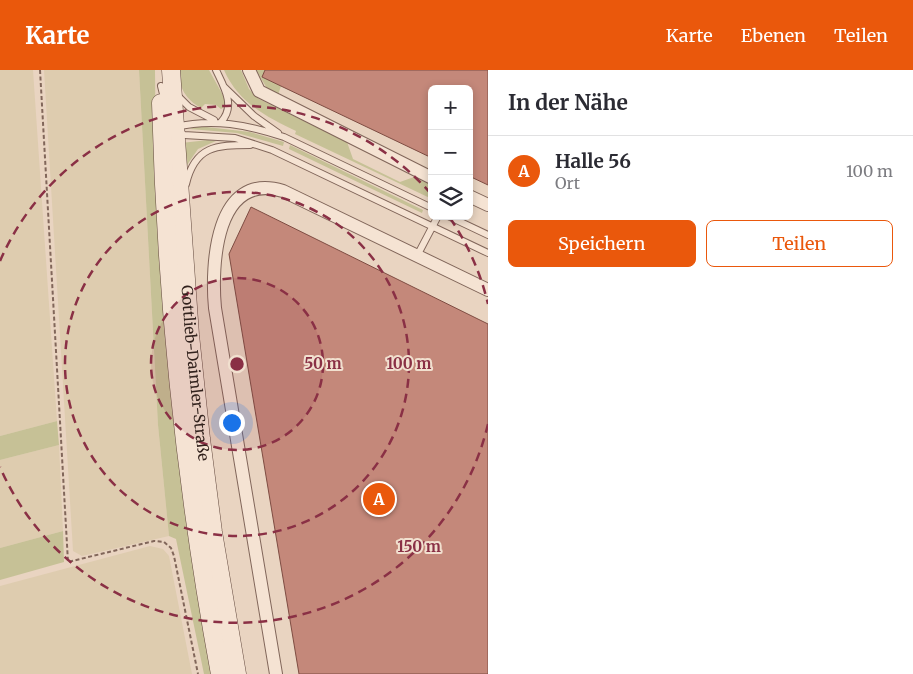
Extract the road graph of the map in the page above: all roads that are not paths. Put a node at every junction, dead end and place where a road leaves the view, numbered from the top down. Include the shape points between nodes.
1 (216, 70) edge
2 (249, 70) edge
3 (166, 77) edge
4 (224, 87) junction
5 (219, 122) junction
6 (174, 127) junction
7 (284, 137) junction
8 (162, 142) junction
9 (255, 145) junction
10 (428, 176) edge
11 (473, 198) edge
12 (182, 200) junction
13 (488, 205) edge
14 (428, 206) edge
15 (436, 220) edge
16 (456, 220) edge
17 (433, 226) junction
18 (488, 235) edge
19 (488, 253) edge
20 (417, 256) junction
21 (488, 290) edge
22 (220, 674) edge
23 (237, 674) edge
24 (276, 674) edge

1 - 4 lane
2 - 10 street via 259,91
3 - 5 lane via 189,107
3 - 6 main road, Gottlieb-Daimler-Straße
3 - 8 main road, Gottlieb-Daimler-Straße
4 - 5 lane via 229,102 226,117
4 - 7 lane via 254,116
5 - 6 lane
5 - 7 lane
6 - 8 lane
6 - 9 lane via 184,135 234,138
6 - 12 main road, Gottlieb-Daimler-Straße
7 - 14 lane
8 - 22 main road, Gottlieb-Daimler-Straße via 173,335 184,441 195,530
9 - 12 lane via 225,145 207,150 195,160 188,174
9 - 17 lane via 303,163
11 - 13 street
12 - 23 main road, Gottlieb-Daimler-Straße via 190,336 201,439 214,541
15 - 17 lane
16 - 18 lane
17 - 19 lane
17 - 20 lane
20 - 21 street
20 - 24 street via 274,188 240,197 222,224 214,266 215,308

